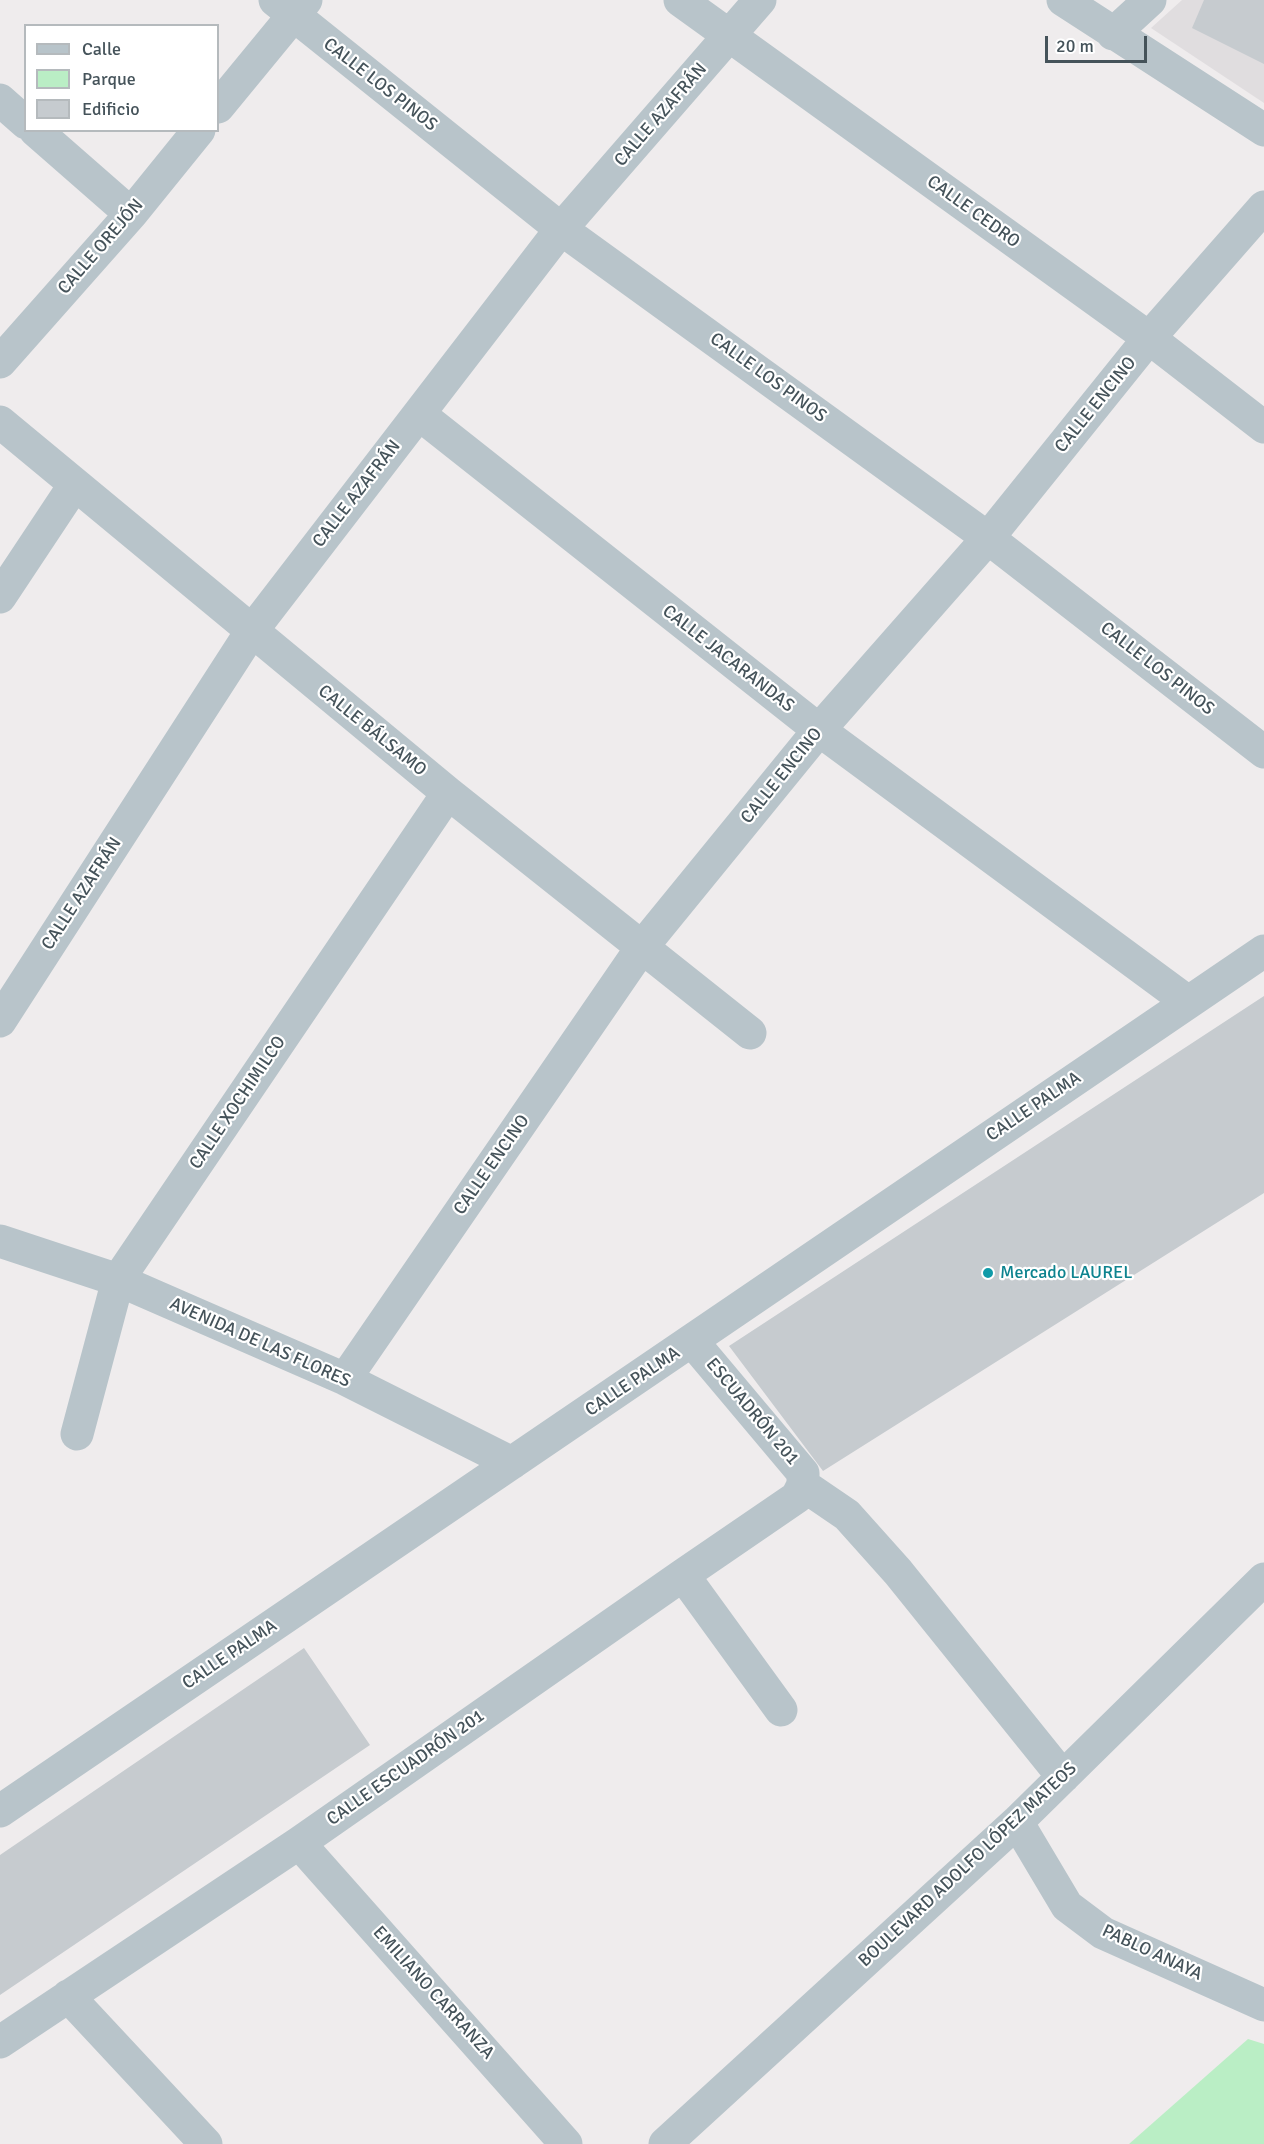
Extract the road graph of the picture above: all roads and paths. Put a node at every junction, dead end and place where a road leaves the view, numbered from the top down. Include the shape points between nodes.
1 (680, 0) edge
2 (760, 0) edge
3 (1063, 0) edge
4 (1150, 0) edge
5 (291, 5) edge
6 (1113, 34) junction
7 (729, 37) junction
8 (0, 100) edge
9 (219, 106) edge
10 (24, 121) edge
11 (1264, 130) edge
12 (37, 132) edge
13 (197, 132) edge
14 (1264, 207) edge
15 (131, 214) junction
16 (561, 229) junction
17 (1149, 338) junction
18 (0, 362) edge
19 (419, 414) junction
20 (0, 422) edge
21 (1264, 427) edge
22 (75, 484) junction
23 (988, 538) junction
24 (0, 597) edge
25 (251, 632) junction
26 (819, 730) junction
27 (1264, 752) edge
28 (448, 793) junction
29 (642, 947) junction
30 (1264, 951) edge
31 (1188, 1002) junction
32 (0, 1021) edge
33 (750, 1033) dead end
34 (0, 1241) edge
35 (118, 1280) junction
36 (692, 1341) junction
37 (345, 1380) junction
38 (77, 1434) dead end
39 (512, 1463) junction
40 (803, 1485) junction
41 (682, 1575) junction
42 (1264, 1578) edge
43 (782, 1710) dead end
44 (1063, 1777) junction
45 (3, 1806) edge
46 (1017, 1822) junction
47 (299, 1843) junction
48 (68, 1996) junction
49 (1264, 2005) edge
50 (0, 2042) edge
51 (206, 2144) edge
52 (566, 2144) edge
53 (665, 2144) edge

1 - 7 street, CALLE CEDRO
2 - 7 street, CALLE AZAFRÁN
3 - 6 street
4 - 6 street
5 - 9 street
5 - 16 street, CALLE LOS PINOS
6 - 11 street
7 - 16 street, CALLE AZAFRÁN
7 - 17 street, CALLE CEDRO
8 - 10 street
12 - 15 street
13 - 15 street, CALLE OREJÓN
14 - 17 street, CALLE ENCINO
15 - 18 street, CALLE OREJÓN
16 - 19 street, CALLE AZAFRÁN
16 - 23 street, CALLE LOS PINOS
17 - 21 street, CALLE CEDRO
17 - 23 street, CALLE ENCINO
19 - 25 street, CALLE AZAFRÁN
19 - 26 street, CALLE JACARANDAS
20 - 22 street, CALLE BÁLSAMO
22 - 24 street
22 - 25 street, CALLE BÁLSAMO
23 - 26 street, CALLE ENCINO
23 - 27 street, CALLE LOS PINOS
25 - 28 street, CALLE BÁLSAMO
25 - 32 street, CALLE AZAFRÁN
26 - 29 street, CALLE ENCINO
26 - 31 street, CALLE JACARANDAS
28 - 29 street, CALLE BÁLSAMO
28 - 35 street, CALLE XOCHIMILCO
29 - 33 street, CALLE BÁLSAMO
29 - 37 street, CALLE ENCINO
30 - 31 street, CALLE PALMA
31 - 36 street, CALLE PALMA
34 - 35 street, AVENIDA DE LAS FLORES
35 - 37 street, AVENIDA DE LAS FLORES
35 - 38 street, CALLE XOCHIMILCO
36 - 39 street, CALLE PALMA
36 - 40 street, ESCUADRÓN 201 via 804,1473
37 - 39 street, AVENIDA DE LAS FLORES
39 - 45 street, CALLE PALMA
40 - 41 street, CALLE ESCUADRÓN 201 via 797,1497
40 - 44 street via 848,1515
41 - 43 street
41 - 47 street, CALLE ESCUADRÓN 201
42 - 44 street, BOULEVARD ADOLFO LÓPEZ MATEOS
44 - 46 street, BOULEVARD ADOLFO LÓPEZ MATEOS
46 - 49 street, PABLO ANAYA via 1066,1906 1103,1932
46 - 53 street, BOULEVARD ADOLFO LÓPEZ MATEOS
47 - 48 street, CALLE ESCUADRÓN 201
47 - 52 street, EMILIANO CARRANZA
48 - 50 street, CALLE ESCUADRÓN 201
48 - 51 street

